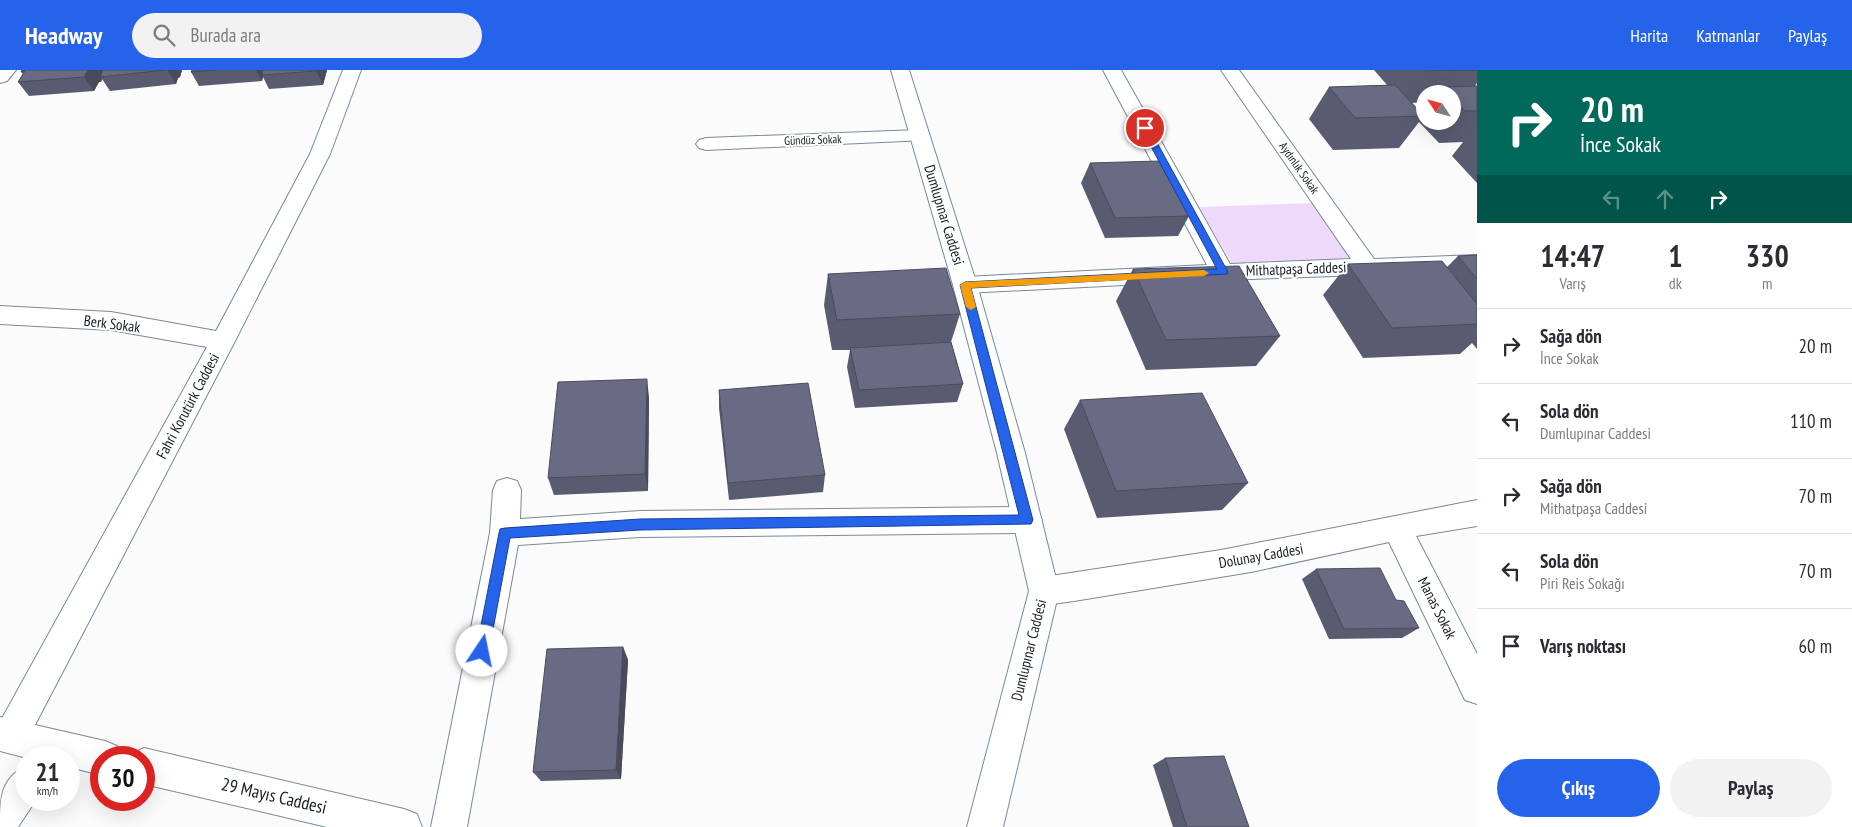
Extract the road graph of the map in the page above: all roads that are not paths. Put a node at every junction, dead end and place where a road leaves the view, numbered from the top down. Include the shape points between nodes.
1 (8, 70) edge
2 (352, 70) edge
3 (900, 70) edge
4 (1112, 70) edge
5 (1230, 70) edge
6 (0, 78) edge
7 (919, 136) junction
8 (706, 144) dead end
9 (1477, 263) edge
10 (1368, 267) junction
11 (1223, 272) junction
12 (965, 285) junction
13 (0, 315) edge
14 (223, 341) junction
15 (508, 490) dead end
16 (1477, 512) edge
17 (1027, 520) junction
18 (1397, 528) junction
19 (505, 533) junction
20 (1044, 591) junction
21 (1477, 688) edge
22 (6, 735) edge
23 (34, 746) edge
24 (155, 769) edge
25 (15, 800) edge
26 (0, 822) edge
27 (404, 827) edge
28 (449, 827) edge
29 (985, 827) edge

1 - 6 street
2 - 14 street, Fahri Korutürk Caddesi via 320,154
3 - 7 street, Dumlupınar Caddesi
4 - 11 street
5 - 10 street, Aydınlık Sokak
7 - 8 street, Gündüz Sokak
7 - 12 street, Dumlupınar Caddesi
9 - 10 street, Mithatpaşa Caddesi
10 - 11 street, Mithatpaşa Caddesi
11 - 12 street, Mithatpaşa Caddesi
12 - 17 street, Dumlupınar Caddesi
13 - 14 street, Berk Sokak via 111,321
14 - 22 street, Fahri Korutürk Caddesi
15 - 19 street
16 - 18 street, Dolunay Caddesi
17 - 19 street via 640,524
17 - 20 street, Dumlupınar Caddesi
18 - 20 street, Dolunay Caddesi via 1280,553
18 - 21 street, Manas Sokak
19 - 28 street
20 - 29 street, Dumlupınar Caddesi
22 - 23 street
24 - 27 street, 29 Mayıs Caddesi
25 - 26 street

